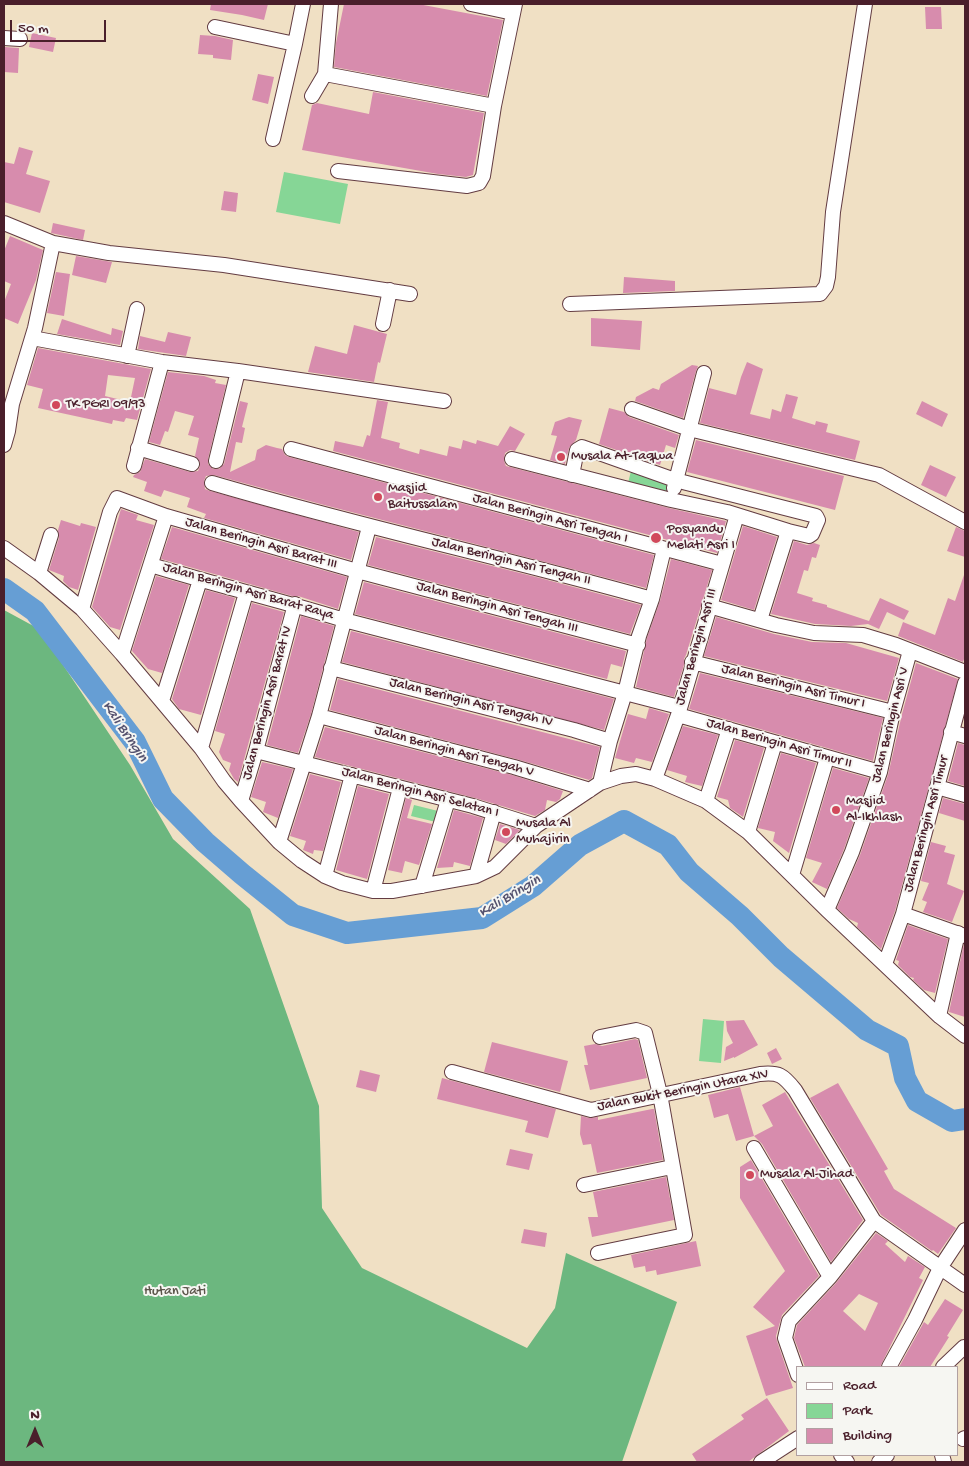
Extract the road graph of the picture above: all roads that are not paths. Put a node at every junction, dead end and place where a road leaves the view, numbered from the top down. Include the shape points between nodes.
1 (303, 4) edge
2 (331, 4) edge
3 (471, 4) edge
4 (865, 4) edge
5 (514, 8) edge
6 (215, 28) dead end
7 (4, 38) edge
8 (20, 39) dead end
9 (296, 44) junction
10 (325, 74) junction
11 (312, 96) dead end
12 (494, 106) junction
13 (273, 139) dead end
14 (338, 171) dead end
15 (4, 223) edge
16 (52, 243) junction
17 (390, 290) junction
18 (410, 294) dead end
19 (570, 304) dead end
20 (137, 309) dead end
21 (383, 324) dead end
22 (32, 338) junction
23 (128, 356) junction
24 (162, 362) junction
25 (238, 371) junction
26 (704, 372) dead end
27 (444, 401) dead end
28 (8, 402) edge
29 (632, 409) dead end
30 (690, 429) junction
31 (4, 445) edge
32 (138, 448) junction
33 (291, 449) dead end
34 (512, 459) dead end
35 (216, 462) dead end
36 (192, 464) dead end
37 (134, 466) dead end
38 (572, 475) junction
39 (676, 480) junction
40 (212, 483) dead end
41 (732, 494) junction
42 (671, 500) junction
43 (732, 514) junction
44 (166, 516) junction
45 (965, 522) edge
46 (369, 527) junction
47 (788, 531) junction
48 (51, 535) dead end
49 (4, 548) edge
50 (664, 549) junction
51 (722, 564) junction
52 (151, 565) junction
53 (357, 572) junction
54 (39, 573) junction
55 (200, 580) junction
56 (246, 593) junction
57 (652, 599) junction
58 (295, 604) junction
59 (710, 606) junction
60 (82, 609) junction
61 (344, 620) junction
62 (760, 620) junction
63 (638, 645) junction
64 (910, 651) junction
65 (122, 654) junction
66 (692, 662) junction
67 (331, 668) junction
68 (965, 672) edge
69 (965, 683) edge
70 (625, 693) junction
71 (162, 701) junction
72 (678, 711) junction
73 (893, 712) junction
74 (319, 716) junction
75 (728, 730) junction
76 (951, 732) junction
77 (965, 736) edge
78 (610, 740) junction
79 (775, 744) junction
80 (201, 748) junction
81 (256, 751) junction
82 (827, 758) junction
83 (304, 763) junction
84 (880, 772) junction
85 (352, 775) junction
86 (655, 779) junction
87 (595, 787) junction
88 (937, 787) junction
89 (400, 788) junction
90 (965, 795) edge
91 (448, 800) junction
92 (240, 801) junction
93 (706, 802) junction
94 (494, 812) junction
95 (536, 826) junction
96 (748, 832) junction
97 (279, 842) junction
98 (792, 875) junction
99 (325, 876) junction
100 (476, 876) junction
101 (422, 886) junction
102 (373, 891) junction
103 (827, 910) junction
104 (903, 914) junction
105 (962, 935) edge
106 (885, 964) junction
107 (940, 1016) junction
108 (965, 1036) edge
109 (600, 1037) dead end
110 (452, 1072) dead end
111 (660, 1094) junction
112 (754, 1148) dead end
113 (672, 1167) junction
114 (584, 1185) dead end
115 (874, 1222) junction
116 (965, 1230) edge
117 (598, 1253) dead end
118 (940, 1268) junction
119 (830, 1277) junction
120 (965, 1285) edge
121 (964, 1347) edge
122 (890, 1366) edge
123 (944, 1366) edge
124 (796, 1370) edge
125 (796, 1439) edge
126 (761, 1462) edge

1 - 9 street
2 - 10 street
3 - 5 street
4 - 19 street via 833,212 828,277 820,294
5 - 12 street
6 - 9 street
7 - 8 street
9 - 13 street
10 - 11 street
10 - 12 street
12 - 14 street via 483,176 479,183 467,186
15 - 16 street
16 - 17 street
16 - 22 street
17 - 18 street
17 - 21 street
20 - 23 street
22 - 23 street
22 - 28 street
23 - 24 street
24 - 25 street
24 - 32 street
25 - 27 street
25 - 35 street
26 - 30 street
28 - 31 street via 8,431
29 - 30 street
30 - 39 street
30 - 45 street via 879,475
32 - 36 street
32 - 37 street
33 - 50 street, Jalan Beringin Asri Tengah I
34 - 38 street
38 - 39 street via 577,450 582,447
38 - 42 street
39 - 41 street
39 - 42 street
40 - 46 street, Jalan Beringin Asri Tengah II
41 - 43 street, Jalan Beringin Asri III
41 - 47 street via 817,518 809,536
42 - 43 street
43 - 47 street
43 - 51 street, Jalan Beringin Asri III
44 - 52 street
44 - 53 street, Jalan Beringin Asri Barat III
44 - 60 street, Jalan Beringin Asri Barat III via 117,498
46 - 53 street
46 - 57 street, Jalan Beringin Asri Tengah II
47 - 62 street
48 - 54 street
49 - 54 street
50 - 51 street, Jalan Beringin Asri Tengah I
50 - 57 street
51 - 59 street, Jalan Beringin Asri III
52 - 55 street, Jalan Beringin Asri Barat Raya
52 - 65 street
53 - 61 street
53 - 63 street, Jalan Beringin Asri Tengah III
54 - 60 street
55 - 56 street, Jalan Beringin Asri Barat Raya
55 - 71 street
56 - 58 street, Jalan Beringin Asri Barat Raya
56 - 80 street
57 - 63 street
58 - 61 street, Jalan Beringin Asri Barat Raya
58 - 81 street, Jalan Beringin Asri Barat IV
59 - 62 street
59 - 66 street, Jalan Beringin Asri III
60 - 65 street
61 - 67 street
61 - 70 street, Jalan Beringin Asri Barat Raya
62 - 64 street via 814,633 863,635
63 - 70 street
64 - 68 street
64 - 73 street, Jalan Beringin Asri V
65 - 71 street
66 - 72 street, Jalan Beringin Asri III
66 - 73 street, Jalan Beringin Asri Timur I
67 - 74 street
67 - 78 street, Jalan Beringin Asri Tengah IV
69 - 76 street, Jalan Beringin Asri Timur
70 - 72 street, Jalan Beringin Asri Timur II
70 - 78 street
71 - 80 street
72 - 75 street, Jalan Beringin Asri Timur II
72 - 86 street, Jalan Beringin Asri III
73 - 84 street, Jalan Beringin Asri V
74 - 83 street
74 - 87 street, Jalan Beringin Asri Tengah V
75 - 79 street, Jalan Beringin Asri Timur II
75 - 93 street
76 - 77 street
76 - 88 street, Jalan Beringin Asri Timur
78 - 87 street
79 - 82 street, Jalan Beringin Asri Timur II
79 - 96 street
80 - 92 street
81 - 83 street, Jalan Beringin Asri Selatan I
81 - 92 street, Jalan Beringin Asri Barat IV
82 - 84 street, Jalan Beringin Asri Timur II
82 - 98 street
83 - 85 street, Jalan Beringin Asri Selatan I
83 - 97 street
84 - 103 street, Jalan Beringin Asri V via 852,852
85 - 89 street, Jalan Beringin Asri Selatan I
85 - 99 street
86 - 87 street via 630,774
86 - 93 street
87 - 95 street
88 - 90 street
88 - 104 street, Jalan Beringin Asri Timur
89 - 91 street, Jalan Beringin Asri Selatan I
89 - 102 street
91 - 94 street, Jalan Beringin Asri Selatan I
91 - 101 street
92 - 97 street
93 - 96 street
94 - 95 street, Jalan Beringin Asri Selatan I
94 - 100 street
95 - 100 street via 495,868
96 - 98 street
97 - 99 street
98 - 103 street
99 - 102 street
100 - 101 street
101 - 102 street
103 - 106 street
104 - 105 street
104 - 106 street, Jalan Beringin Asri Timur
105 - 107 street
106 - 107 street
107 - 108 street
109 - 111 street via 636,1030 644,1033
110 - 111 street, Jalan Bukit Beringin Utara XIV via 591,1110
111 - 113 street
111 - 115 street, Jalan Bukit Beringin Utara XIV via 760,1074 779,1074 786,1078
112 - 119 street
113 - 114 street
113 - 117 street via 686,1235
115 - 118 street
115 - 119 street
116 - 118 street
118 - 120 street
118 - 122 street
119 - 124 street via 789,1321 785,1338
121 - 123 street
125 - 126 street

